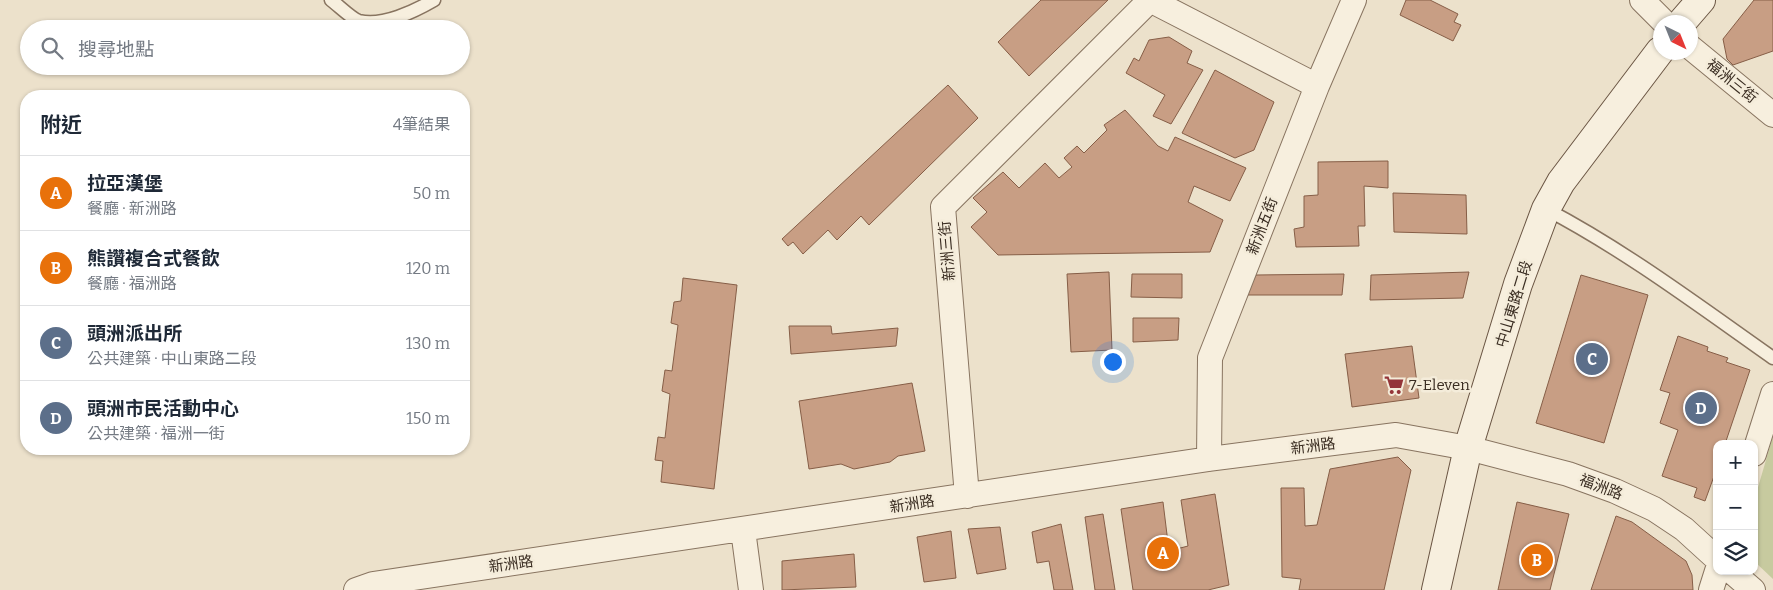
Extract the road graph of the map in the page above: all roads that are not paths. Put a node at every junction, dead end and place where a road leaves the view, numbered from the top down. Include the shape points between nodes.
1 (331, 0) edge
2 (434, 0) edge
3 (1150, 0) edge
4 (1354, 0) edge
5 (1642, 0) edge
6 (1701, 0) edge
7 (1657, 15) edge
8 (1688, 15) edge
9 (357, 20) edge
10 (388, 20) edge
11 (1698, 53) edge
12 (1653, 59) edge
13 (1317, 86) junction
14 (1773, 114) edge
15 (1546, 209) junction
16 (1773, 358) edge
17 (1773, 394) edge
18 (1758, 441) edge
19 (1468, 448) junction
20 (1209, 459) junction
21 (967, 496) junction
22 (743, 530) junction
23 (1713, 555) edge
24 (1716, 575) edge
25 (1736, 575) edge
26 (356, 590) edge
27 (751, 590) edge
28 (1436, 590) edge
29 (1711, 590) edge
30 (1753, 590) edge

1 - 9 lane
2 - 10 lane
3 - 13 street, 新洲三街
3 - 21 street, 新洲三街 via 943,207
4 - 13 street, 新洲五街
5 - 7 street
6 - 8 main road
11 - 14 street, 福洲三街
12 - 15 main road, 中山東路二段 via 1561,182
13 - 20 street, 新洲五街 via 1210,358
15 - 16 lane via 1662,280
15 - 19 main road, 中山東路二段 via 1518,284
17 - 18 street
19 - 20 street, 新洲路 via 1396,435
19 - 23 street, 福洲路 via 1568,474 1615,491 1654,509 1684,529
19 - 28 main road, 中山東路二段
20 - 21 street, 新洲路
21 - 22 street, 新洲路
22 - 26 street, 新洲路 via 373,584
22 - 27 street
24 - 29 street
25 - 30 street

